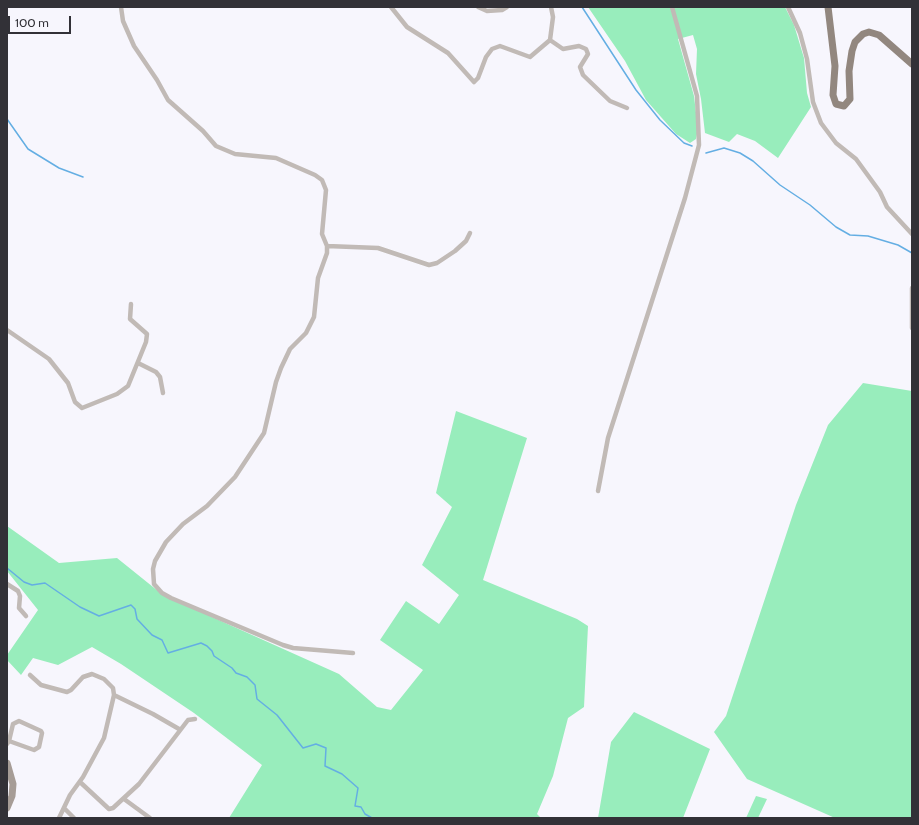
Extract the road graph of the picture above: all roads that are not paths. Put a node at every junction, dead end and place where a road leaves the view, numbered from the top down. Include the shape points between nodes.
1 (121, 7) edge
2 (391, 7) edge
3 (478, 7) edge
4 (507, 7) edge
5 (551, 7) edge
6 (672, 7) edge
7 (788, 7) edge
8 (828, 7) edge
9 (550, 40) junction
10 (912, 64) edge
11 (627, 108) dead end
12 (470, 233) dead end
13 (912, 234) edge
14 (327, 246) junction
15 (912, 288) edge
16 (131, 304) dead end
17 (912, 328) edge
18 (7, 330) edge
19 (138, 363) junction
20 (163, 393) dead end
21 (598, 491) dead end
22 (7, 584) edge
23 (26, 616) dead end
24 (353, 653) dead end
25 (30, 676) dead end
26 (114, 694) junction
27 (195, 719) dead end
28 (179, 730) junction
29 (8, 743) edge
30 (7, 762) edge
31 (80, 782) junction
32 (9, 798) edge
33 (124, 799) junction
34 (7, 808) edge
35 (64, 808) junction
36 (59, 818) edge
37 (74, 818) edge
38 (150, 818) edge

1 - 14 street via 123,21 134,46 158,80 168,100 216,146 234,154 276,158 322,180 326,190 322,234
2 - 9 street via 407,27 448,53 474,82 492,49 500,46 530,57
3 - 4 street via 487,11
5 - 9 street via 553,17
6 - 21 street via 697,96 700,145 678,222 608,438
7 - 13 street via 800,33 807,59 813,102 821,123 832,139 856,159 880,192 887,207
8 - 10 main road via 835,66 833,95 836,104 844,106 850,99 848,71 855,42 863,34 870,32 879,35
9 - 11 street via 563,49 579,46 586,49 588,54 580,67 583,75 610,101
12 - 14 street via 466,241 455,250 437,263 429,265 378,248
14 - 24 street via 318,278 314,317 309,329 290,349 276,382 264,433 235,477 166,542 158,555 152,576 156,588 171,598 283,646
15 - 17 street
16 - 19 street via 130,319 147,334
18 - 19 street via 50,359 68,383 75,402 82,408 124,390
19 - 20 street via 156,372 160,377
22 - 23 street via 18,591 19,608
25 - 26 street via 41,685 67,692 83,677 96,674 113,688
26 - 28 street
26 - 31 street via 105,734
27 - 28 street via 188,720
28 - 33 street via 139,784
29 - 29 street via 34,750 38,747 42,734 41,731 18,722 14,724
30 - 32 street via 13,784
31 - 33 street via 109,809
31 - 35 street
32 - 34 street
33 - 38 street
35 - 36 street
35 - 37 street

